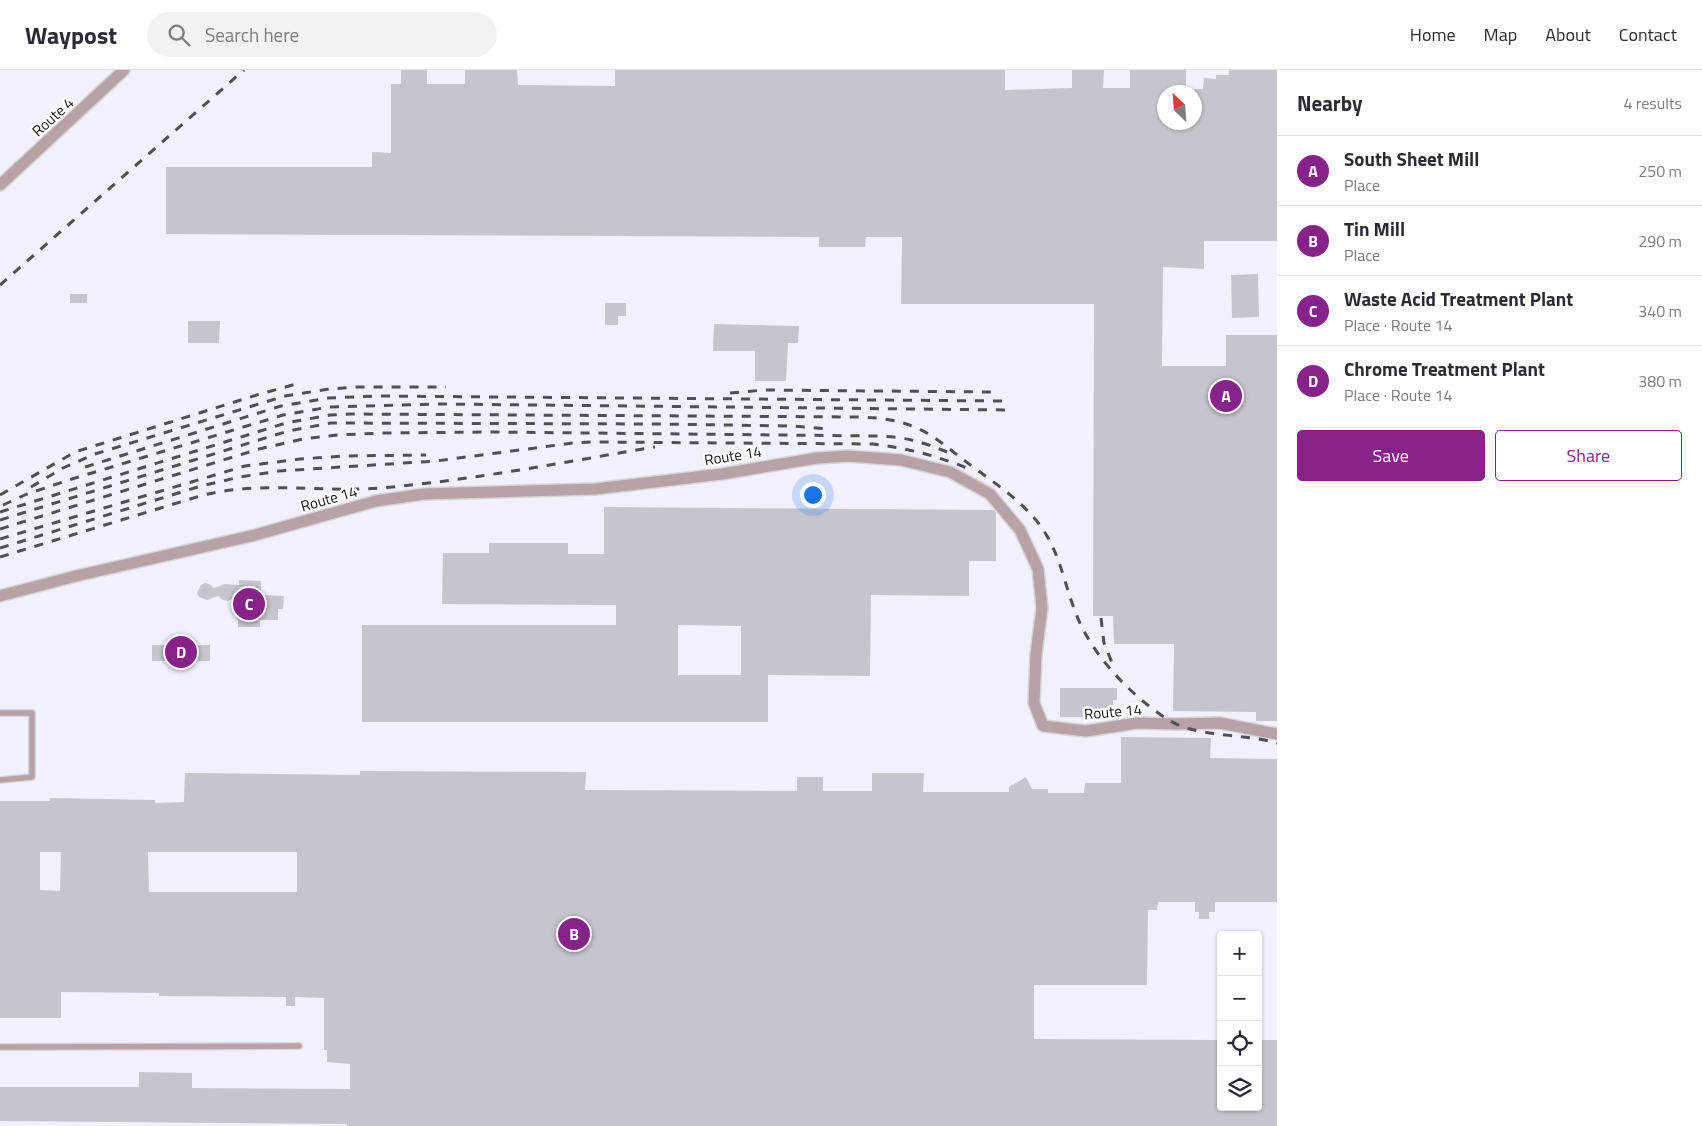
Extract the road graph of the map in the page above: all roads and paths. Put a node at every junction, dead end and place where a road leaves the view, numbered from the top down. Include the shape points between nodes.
1 (124, 70) edge
2 (0, 184) edge
3 (0, 596) edge
4 (0, 713) edge
5 (1277, 734) edge
6 (0, 780) edge
7 (299, 1046) dead end
8 (0, 1047) edge

1 - 2 street, Route 4
3 - 5 street, Route 14 via 255,535 376,501 424,494 595,489 722,474 817,458 848,456 901,460 950,472 990,494 1020,530 1038,569 1042,608 1034,703 1043,726 1086,731 1137,723 1220,723
4 - 6 lane via 32,713 32,776
7 - 8 lane

